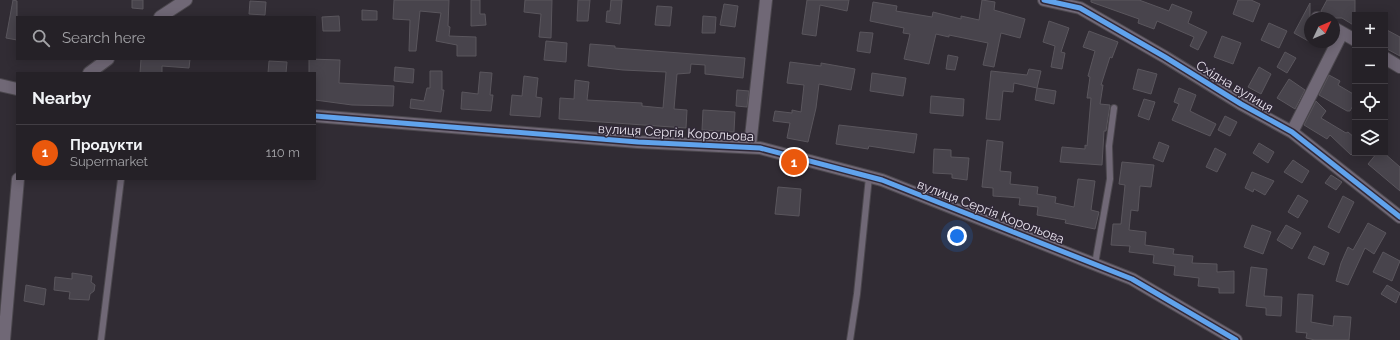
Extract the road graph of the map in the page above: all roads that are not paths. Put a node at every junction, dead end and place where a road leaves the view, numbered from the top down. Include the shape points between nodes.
1 (186, 0) edge
2 (766, 0) edge
3 (1044, 0) edge
4 (162, 16) edge
5 (1340, 31) edge
6 (1352, 38) edge
7 (1330, 48) edge
8 (107, 60) edge
9 (1388, 60) edge
10 (1400, 67) edge
11 (90, 72) edge
12 (0, 85) edge
13 (16, 89) edge
14 (1114, 108) dead end
15 (316, 116) edge
16 (1292, 132) junction
17 (750, 146) junction
18 (869, 177) junction
19 (18, 180) edge
20 (121, 180) edge
21 (1400, 217) edge
22 (1095, 264) junction
23 (4, 340) edge
24 (101, 340) edge
25 (850, 340) edge
26 (1236, 340) edge

1 - 4 street
2 - 17 street
3 - 16 street, Східна вулиця via 1080,8
5 - 6 street
7 - 16 street
8 - 11 street
9 - 10 street
12 - 13 street
14 - 22 lane via 1109,146 1110,179
15 - 17 street, вулиця Сергія Корольова via 638,142
16 - 21 street, Східна вулиця
17 - 18 street, вулиця Сергія Корольова
18 - 22 street, вулиця Сергія Корольова
18 - 25 lane
19 - 23 street
20 - 24 lane
22 - 26 street, вулиця Сергія Корольова via 1132,279

